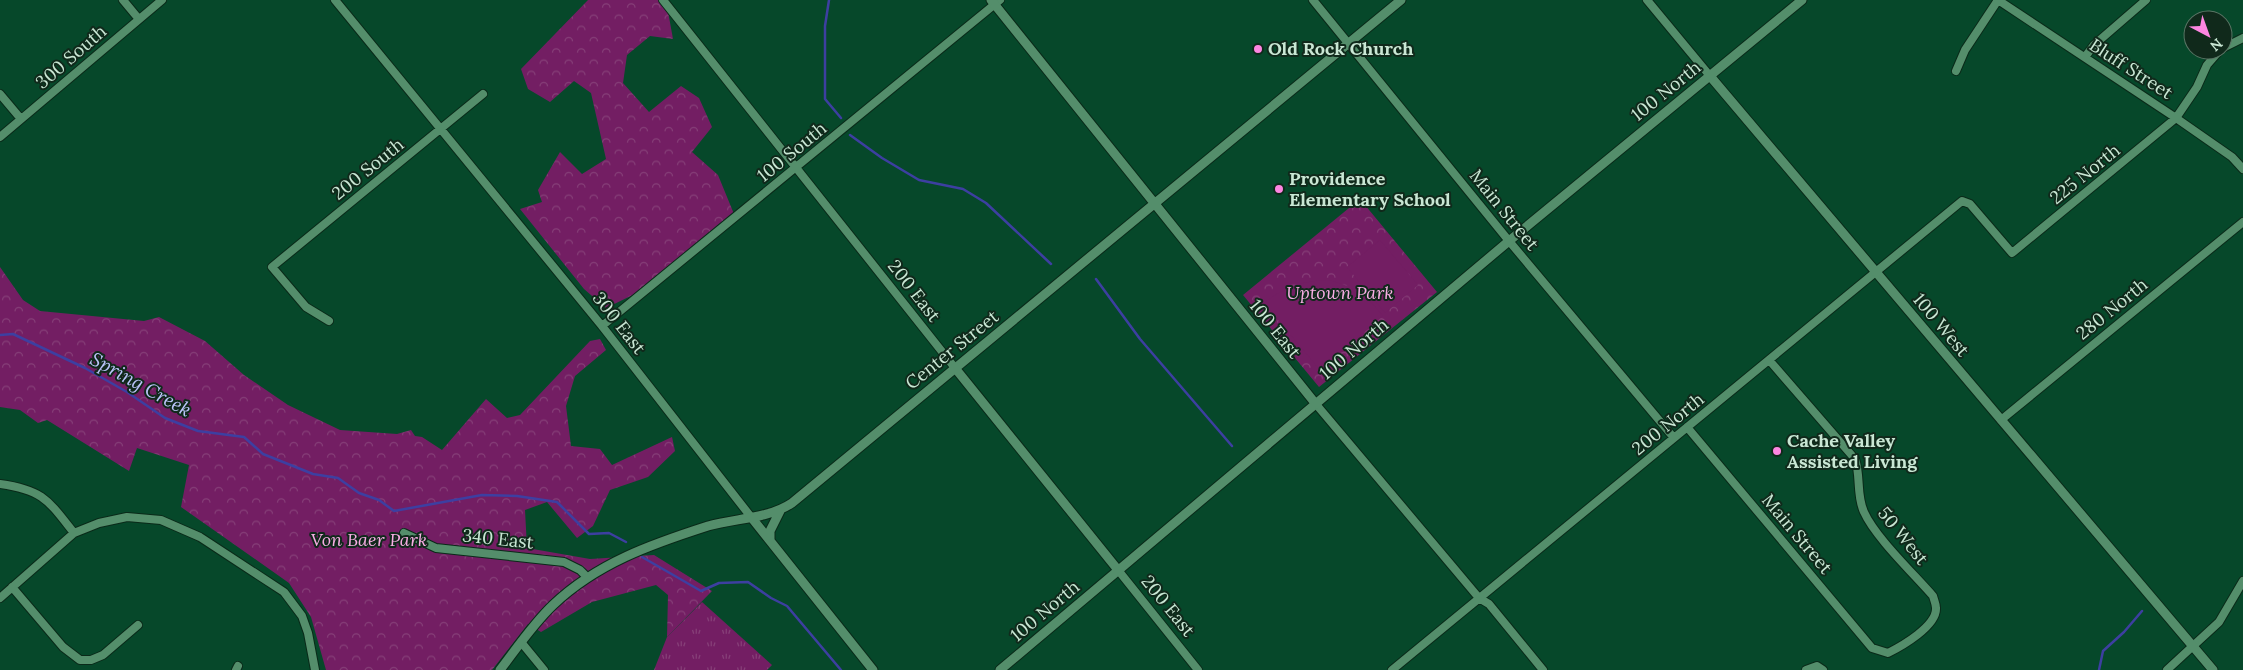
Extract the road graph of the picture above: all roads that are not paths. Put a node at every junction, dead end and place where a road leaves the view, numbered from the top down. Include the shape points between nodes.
1 (123, 0) edge
2 (162, 0) edge
3 (335, 0) edge
4 (664, 0) edge
5 (1313, 0) edge
6 (1401, 0) edge
7 (1647, 0) edge
8 (1802, 0) edge
9 (1998, 0) edge
10 (2146, 0) edge
11 (995, 1) edge
12 (138, 18) junction
13 (1349, 42) junction
14 (2085, 57) junction
15 (2211, 60) edge
16 (1956, 71) dead end
17 (1710, 76) junction
18 (0, 94) edge
19 (483, 94) dead end
20 (2176, 118) junction
21 (21, 119) junction
22 (442, 129) junction
23 (0, 137) edge
24 (796, 168) junction
25 (2243, 169) edge
26 (1962, 201) joint
27 (1154, 206) junction
28 (2243, 222) edge
29 (1509, 241) junction
30 (1876, 273) junction
31 (329, 321) dead end
32 (602, 326) junction
33 (1769, 360) junction
34 (956, 368) junction
35 (1315, 404) junction
36 (2001, 420) junction
37 (1688, 427) junction
38 (1674, 438) junction
39 (0, 484) edge
40 (780, 511) junction
41 (752, 517) junction
42 (74, 533) junction
43 (404, 533) dead end
44 (770, 540) junction
45 (1118, 570) junction
46 (587, 577) junction
47 (2243, 581) edge
48 (12, 587) junction
49 (0, 598) edge
50 (1479, 598) junction
51 (138, 625) dead end
52 (521, 642) junction
53 (2193, 646) junction
54 (1888, 653) joint
55 (315, 670) edge
56 (500, 670) edge
57 (544, 670) edge
58 (873, 670) edge
59 (1000, 670) edge
60 (1198, 670) edge
61 (1392, 670) edge
62 (1543, 670) edge
63 (1806, 670) edge
64 (1823, 670) edge
65 (2167, 670) edge
66 (2213, 670) edge

1 - 12 street
2 - 12 street, 300 South
3 - 22 street, 300 East
4 - 24 street, 200 East
5 - 13 street, Main Street
6 - 13 street, Center Street
7 - 17 street, 100 West
8 - 17 street, 100 North
9 - 14 street, Bluff Street
9 - 16 street via 1965,50
10 - 14 street via 2094,45
11 - 24 street, 100 South
11 - 27 street, 100 East
12 - 21 street, 300 South
13 - 27 street, Center Street
13 - 29 street, Main Street
14 - 20 street, Bluff Street
15 - 20 street, 225 North
17 - 29 street, 100 North
17 - 30 street, 100 West
18 - 21 street
19 - 22 street, 200 South
20 - 25 street, Bluff Street via 2232,156
20 - 26 street, 225 North via 2012,253 1970,204
21 - 23 street, 300 South
22 - 31 street, 200 South via 272,266 306,307
22 - 32 street, 300 East
24 - 32 street, 100 South
24 - 34 street, 200 East
26 - 30 street, 200 North
27 - 34 street, Center Street
27 - 35 street, 100 East
28 - 36 street, 280 North
29 - 35 street, 100 North
29 - 38 street, Main Street
30 - 33 street, 200 North
30 - 36 street, 100 West
32 - 41 street, 300 East
33 - 37 street, 200 North
33 - 54 street, 50 West via 1855,459 1859,498 1864,512 1873,527 1933,596 1937,609 1930,623 1903,646
34 - 40 street, Center Street
34 - 45 street, 200 East
35 - 45 street, 100 North
35 - 50 street, 100 East
36 - 53 street, 100 West
37 - 38 street, 200 North
37 - 54 street, Main Street via 1872,648
38 - 50 street, 200 North
39 - 42 street via 38,493 50,502
40 - 41 street, Center Street
40 - 44 street via 770,531
41 - 44 street, 300 East
41 - 46 street, Center Street via 648,546
42 - 48 street
42 - 55 street via 127,517 161,520 200,537 284,592 296,605 308,633
43 - 46 street, 340 East via 436,548 564,562
44 - 58 street, 300 East
45 - 59 street, 100 North
45 - 60 street, 200 East
46 - 52 street, Center Street via 553,605
47 - 53 street via 2218,622
48 - 49 street
48 - 51 street via 63,647 80,660 104,655
50 - 61 street, 200 North
50 - 62 street, 100 East via 1489,604
52 - 56 street, Center Street
52 - 57 street
53 - 65 street
53 - 66 street, 100 West
63 - 64 street via 1817,666

